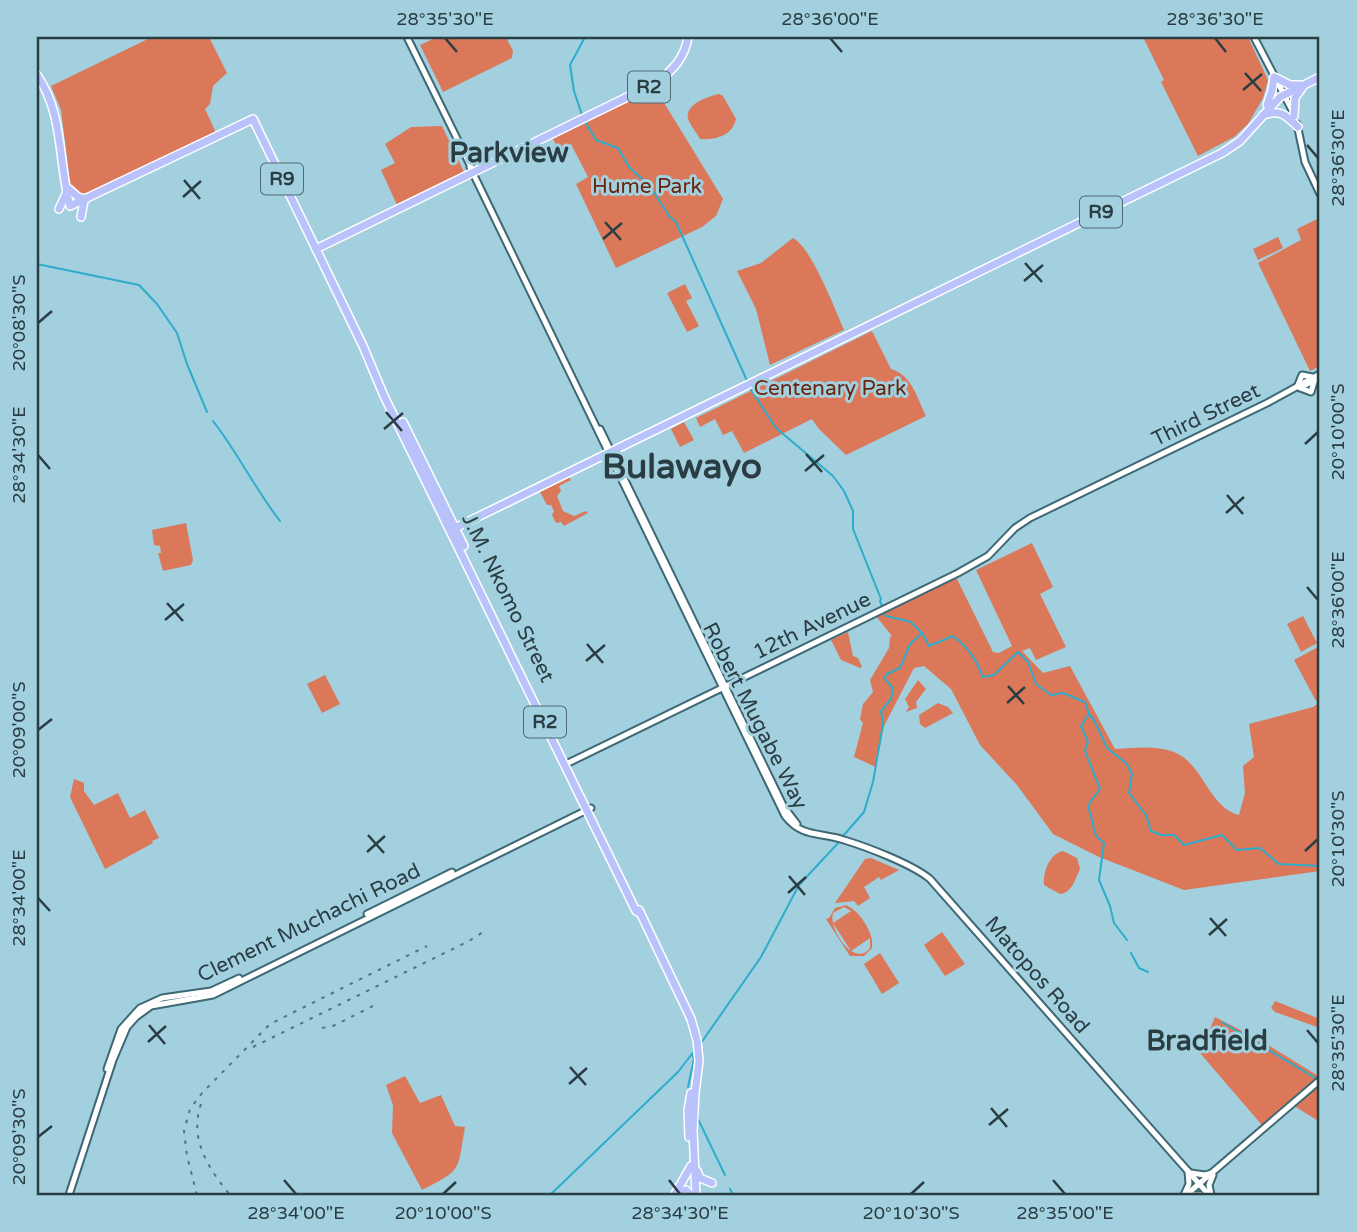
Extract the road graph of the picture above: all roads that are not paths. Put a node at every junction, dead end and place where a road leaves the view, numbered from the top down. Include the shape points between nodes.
1 (407, 37) edge
2 (688, 37) edge
3 (1254, 37) edge
4 (37, 69) edge
5 (37, 75) edge
6 (1274, 77) junction
7 (1320, 77) edge
8 (1308, 83) junction
9 (1284, 94) junction
10 (1262, 115) junction
11 (1294, 116) junction
12 (1298, 127) junction
13 (472, 171) junction
14 (68, 190) junction
15 (1320, 194) edge
16 (85, 200) junction
17 (59, 209) dead end
18 (81, 217) dead end
19 (317, 249) junction
20 (1317, 378) edge
21 (1299, 387) junction
22 (608, 451) junction
23 (1030, 518) joint
24 (452, 527) junction
25 (723, 687) junction
26 (565, 764) junction
27 (589, 809) junction
28 (804, 831) joint
29 (1320, 1080) edge
30 (693, 1167) junction
31 (1188, 1171) junction
32 (1214, 1172) junction
33 (1200, 1185) junction
34 (67, 1195) edge
35 (695, 1195) edge
36 (1185, 1195) edge
37 (1193, 1195) edge
38 (1200, 1195) edge
39 (1210, 1195) edge

1 - 13 main road, Robert Mugabe Way
2 - 13 highway, R2 via 683,55 656,83
3 - 6 main road
4 - 14 highway, R9 via 58,108
5 - 14 highway, R9 via 54,108
6 - 8 highway via 1290,85
6 - 9 main road
6 - 10 highway
7 - 8 highway, R9
8 - 9 highway, R9
8 - 11 highway via 1295,98
9 - 10 highway, R9
9 - 11 main road
10 - 12 highway via 1280,112
10 - 22 highway, R9 via 1240,141 1222,153
11 - 12 main road
12 - 15 main road via 1305,162
13 - 19 highway, R2
13 - 22 main road, Robert Mugabe Way
14 - 16 highway
14 - 16 highway, R9 via 72,206
14 - 17 highway
16 - 18 highway
16 - 19 highway, R9 via 253,119
19 - 24 highway, J.M. Nkomo Street / R2
20 - 21 main road, Third Street
20 - 21 main road via 1311,391
20 - 21 main road via 1302,375
21 - 23 main road, Third Street
22 - 24 highway, R9
22 - 25 main road, Robert Mugabe Way
23 - 25 main road, 12th Avenue via 985,559
24 - 26 highway, J.M. Nkomo Street / R2
25 - 26 main road, 12th Avenue
25 - 28 main road, Robert Mugabe Way via 785,816
26 - 27 highway, J.M. Nkomo Street / R2
27 - 30 highway, J.M. Nkomo Street / R2 via 687,1012 698,1047
27 - 34 main road, Clement Muchachi Road via 477,859 211,991 162,998 140,1008 116,1041
28 - 31 main road, Matopos Road via 841,839 930,879
29 - 32 main road
30 - 35 highway, R2
30 - 35 highway via 700,1178 712,1184
30 - 35 highway via 675,1194 686,1190
31 - 32 main road
31 - 33 main road, Matopos Road
31 - 36 main road
32 - 33 main road
32 - 39 main road
33 - 36 main road
33 - 39 main road, Matopos Road
37 - 38 main road

